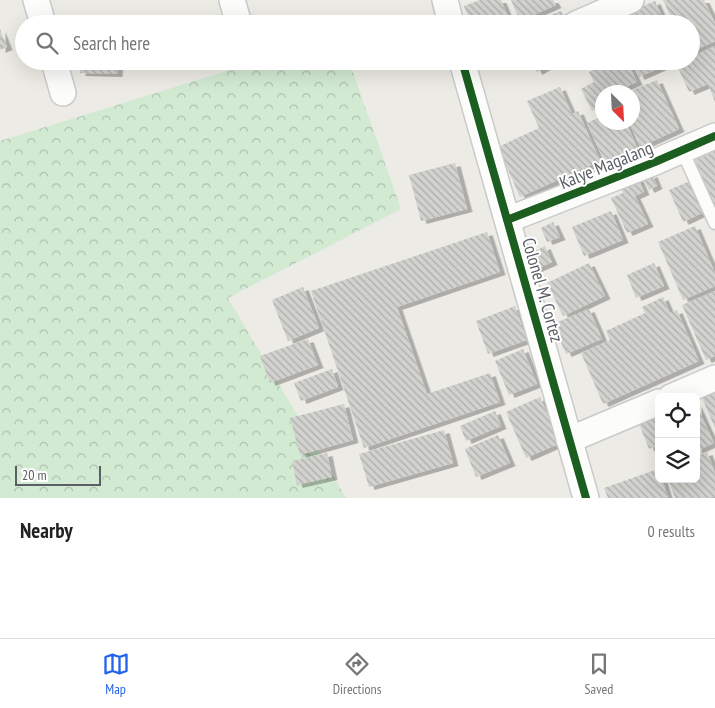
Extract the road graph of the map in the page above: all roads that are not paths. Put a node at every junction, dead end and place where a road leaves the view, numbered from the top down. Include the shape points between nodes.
1 (36, 0) edge
2 (232, 0) edge
3 (445, 0) edge
4 (631, 0) edge
5 (40, 15) edge
6 (236, 15) edge
7 (449, 15) edge
8 (597, 15) edge
9 (56, 70) edge
10 (465, 70) edge
11 (63, 94) dead end
12 (715, 136) edge
13 (682, 150) junction
14 (508, 220) junction
15 (715, 223) edge
16 (715, 378) edge
17 (680, 393) edge
18 (655, 404) edge
19 (570, 440) junction
20 (586, 498) edge

1 - 5 street
2 - 6 street
3 - 7 street
4 - 8 street
9 - 11 street
10 - 14 street, Colonel M. Cortez
12 - 13 street, Kalye Magalang
13 - 14 street, Kalye Magalang
13 - 15 lane
14 - 19 street, Colonel M. Cortez
16 - 17 street
18 - 19 street
19 - 20 street, Colonel M. Cortez

